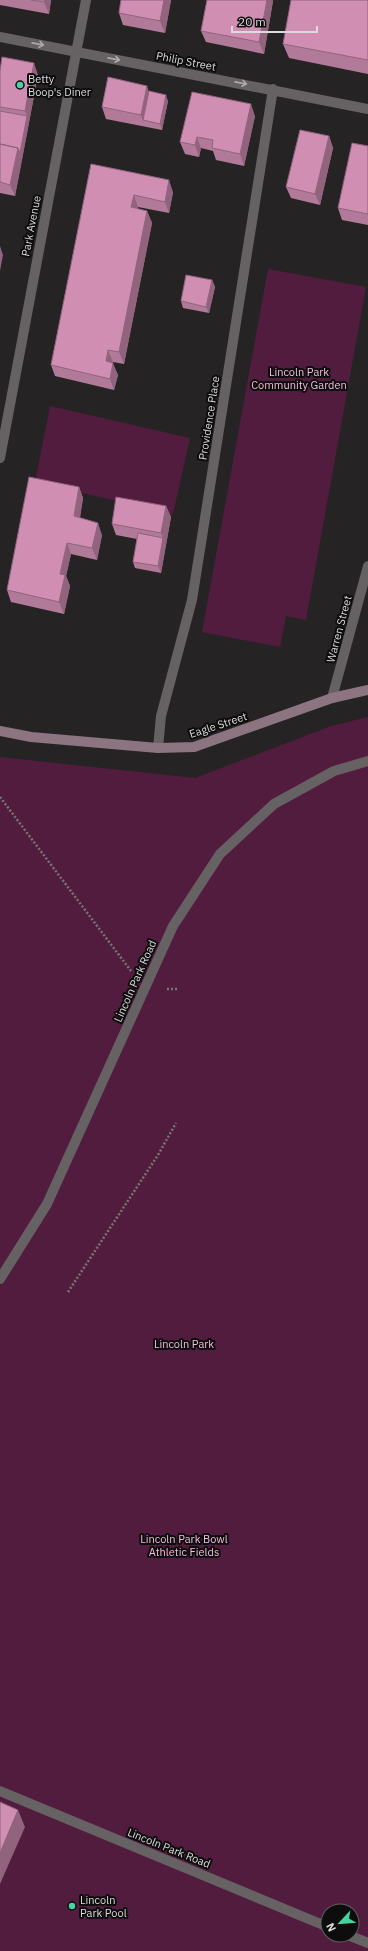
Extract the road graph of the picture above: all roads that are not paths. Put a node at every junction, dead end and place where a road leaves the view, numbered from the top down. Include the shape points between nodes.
1 (86, 0) edge
2 (0, 37) edge
3 (75, 52) junction
4 (273, 89) junction
5 (368, 109) edge
6 (0, 458) edge
7 (368, 566) edge
8 (368, 690) edge
9 (332, 698) junction
10 (0, 731) edge
11 (158, 748) junction
12 (368, 761) edge
13 (0, 1279) edge
14 (0, 1791) edge
15 (320, 1924) edge

1 - 3 street, Park Avenue
2 -> 3 street, Philip Street
3 -> 4 street, Philip Street
3 - 6 street, Park Avenue
4 - 5 street, Philip Street
4 - 11 street, Providence Place via 192,600 161,716
7 - 9 street, Warren Street
8 - 9 street, Eagle Street
9 - 11 street, Eagle Street via 194,747
10 - 11 street, Eagle Street via 31,737
12 - 13 street, Lincoln Park Road via 334,771 274,804 220,854 173,926 47,1204
14 - 15 street, Lincoln Park Road

